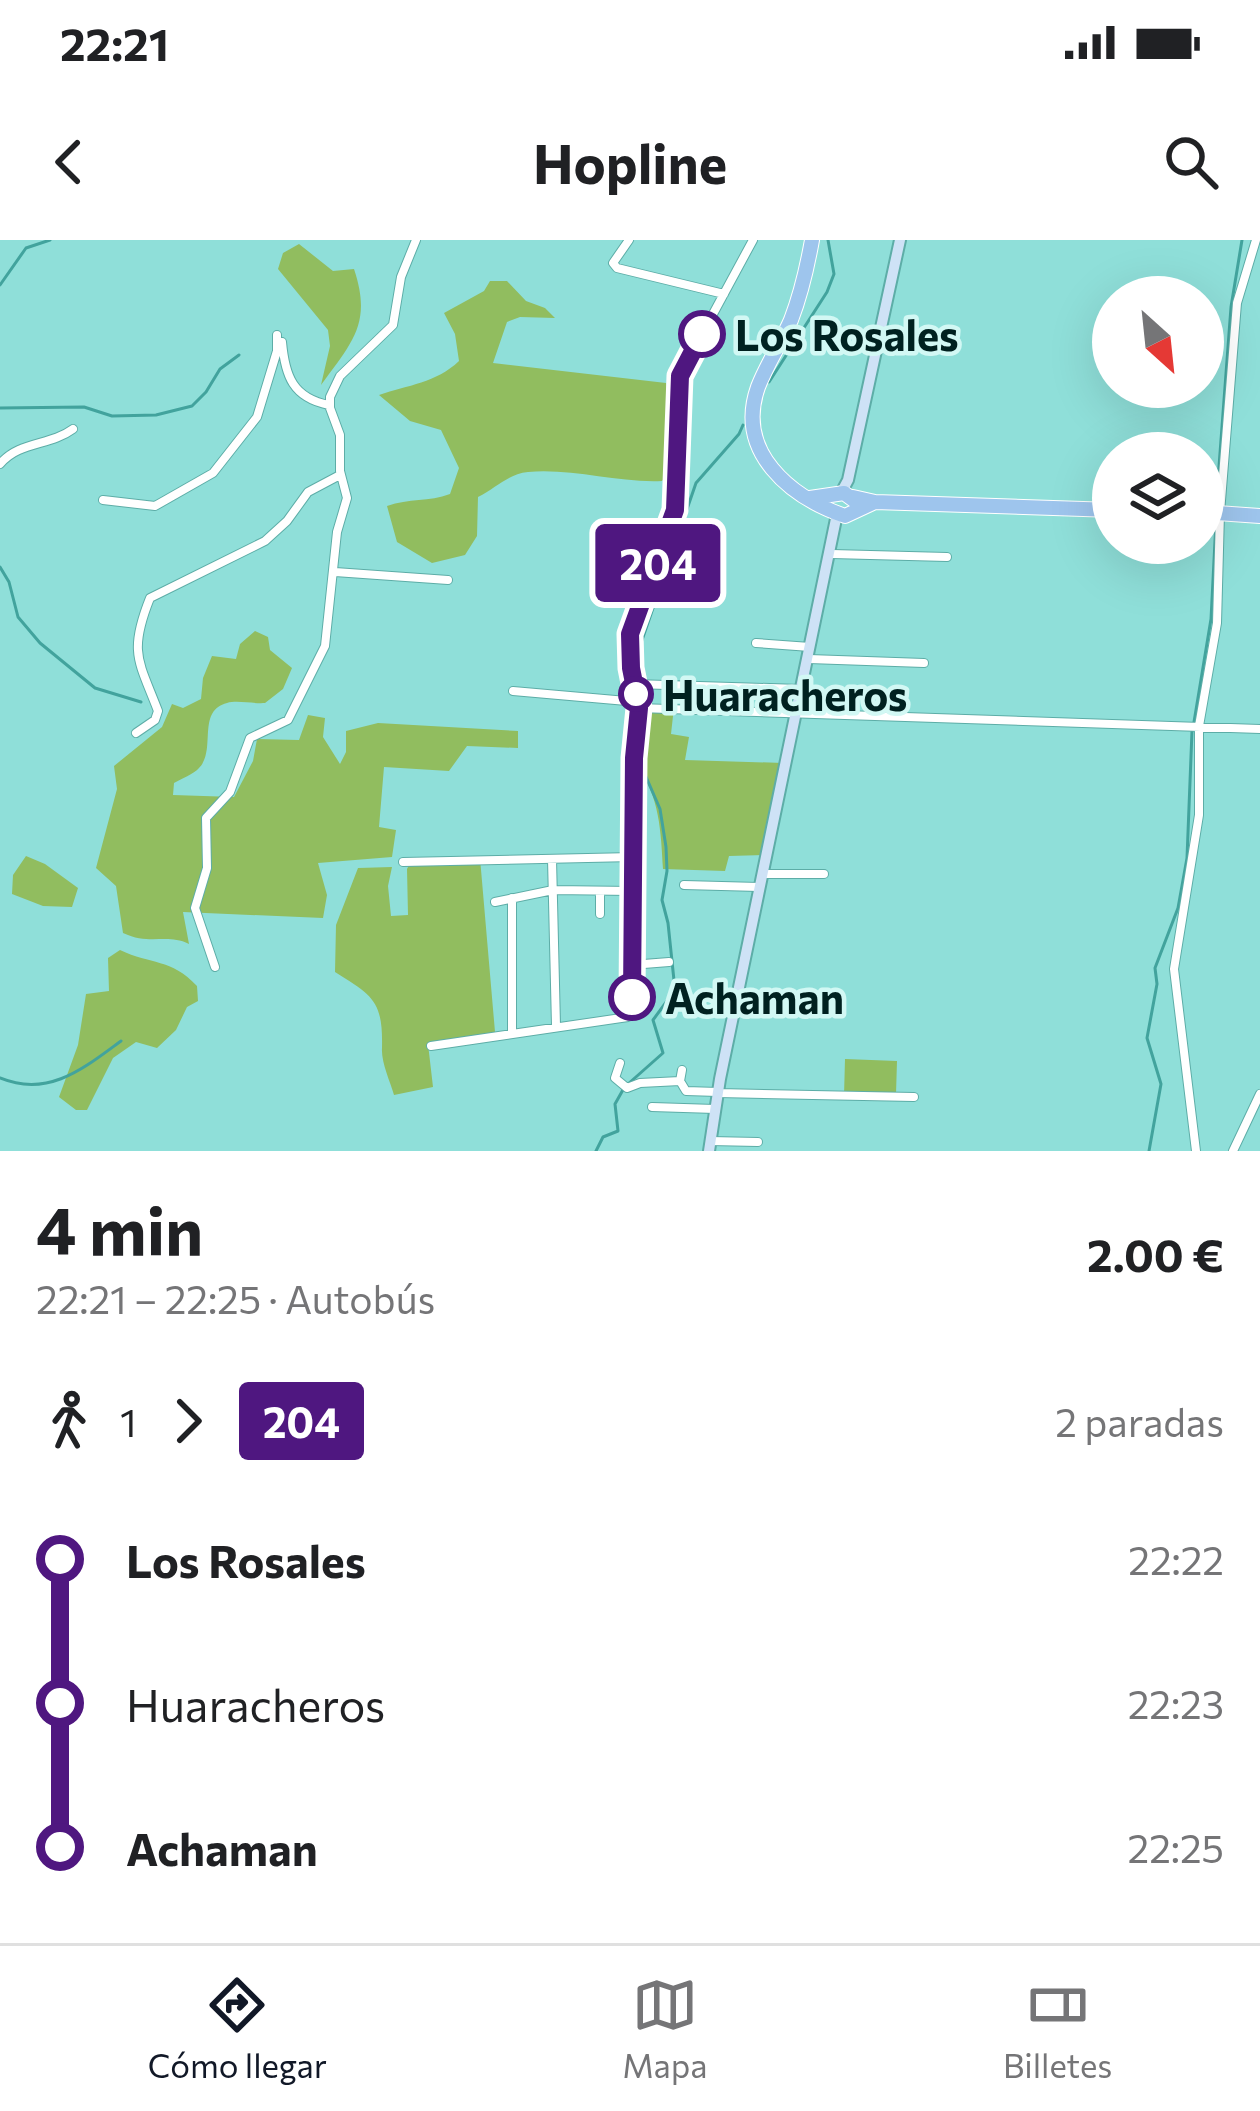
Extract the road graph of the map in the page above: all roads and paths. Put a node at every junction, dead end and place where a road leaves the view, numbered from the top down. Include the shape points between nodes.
1 (416, 240) edge
2 (629, 240) edge
3 (753, 240) edge
4 (812, 240) edge
5 (900, 240) edge
6 (1256, 240) edge
7 (724, 293) junction
8 (329, 405) junction
9 (73, 429) dead end
10 (0, 464) edge
11 (1224, 464) edge
12 (340, 475) junction
13 (104, 500) dead end
14 (844, 504) junction
15 (1092, 508) edge
16 (1224, 513) edge
17 (1260, 516) edge
18 (832, 554) junction
19 (947, 557) dead end
20 (1218, 564) edge
21 (334, 572) junction
22 (448, 580) dead end
23 (755, 644) dead end
24 (810, 653) junction
25 (924, 663) dead end
26 (634, 684) junction
27 (802, 689) junction
28 (513, 691) dead end
29 (638, 705) junction
30 (797, 714) junction
31 (1199, 727) junction
32 (1260, 729) edge
33 (136, 734) dead end
34 (633, 856) junction
35 (552, 859) junction
36 (403, 862) dead end
37 (824, 874) dead end
38 (761, 880) junction
39 (684, 885) dead end
40 (553, 890) junction
41 (600, 891) junction
42 (632, 891) junction
43 (512, 898) junction
44 (495, 902) dead end
45 (600, 914) dead end
46 (669, 962) dead end
47 (631, 965) junction
48 (215, 967) dead end
49 (556, 1026) junction
50 (512, 1033) junction
51 (431, 1046) dead end
52 (620, 1063) dead end
53 (682, 1070) dead end
54 (680, 1082) junction
55 (717, 1092) junction
56 (1260, 1094) edge
57 (914, 1097) dead end
58 (652, 1108) dead end
59 (715, 1109) junction
60 (758, 1142) dead end
61 (710, 1146) edge
62 (1196, 1151) edge
63 (1233, 1151) edge

1 - 8 street via 391,328 338,380
2 - 7 street via 616,268
3 - 7 street
4 - 14 main road via 802,290 760,381 753,420 760,451 788,487
5 - 14 main road
6 - 11 street via 1237,304
7 - 26 street via 680,376 675,510 630,634
8 - 12 street via 340,435
8 - 13 street via 293,387 277,335 261,406 203,481 155,506
9 - 10 street via 17,449
12 - 21 street via 347,498
12 - 33 street via 308,491 265,541 150,598 135,649 158,711
14 - 15 main road
14 - 18 main road
16 - 17 main road
18 - 19 street
18 - 24 main road
20 - 31 street
21 - 22 street
21 - 48 street via 325,646 291,716 250,738 230,792 206,818 207,868 195,908
23 - 24 street
24 - 25 street
24 - 27 main road
26 - 27 street
26 - 29 street
27 - 30 main road
28 - 29 street
29 - 30 street
29 - 34 street
30 - 31 street
30 - 38 main road
31 - 32 street
31 - 62 street via 1199,815 1174,969
34 - 35 street
34 - 42 street
35 - 36 street
35 - 40 street
37 - 38 street
38 - 39 street
38 - 55 main road
40 - 41 street
40 - 43 street
40 - 49 street
41 - 42 street
41 - 45 street
42 - 47 street
43 - 44 street
43 - 50 street
46 - 47 street
47 - 49 street via 628,1017
49 - 50 street
50 - 51 street
52 - 54 street via 616,1078 625,1086
53 - 54 street
54 - 55 street via 686,1090
55 - 57 street
55 - 59 main road
56 - 63 street
58 - 59 street
59 - 61 main road
60 - 61 street

